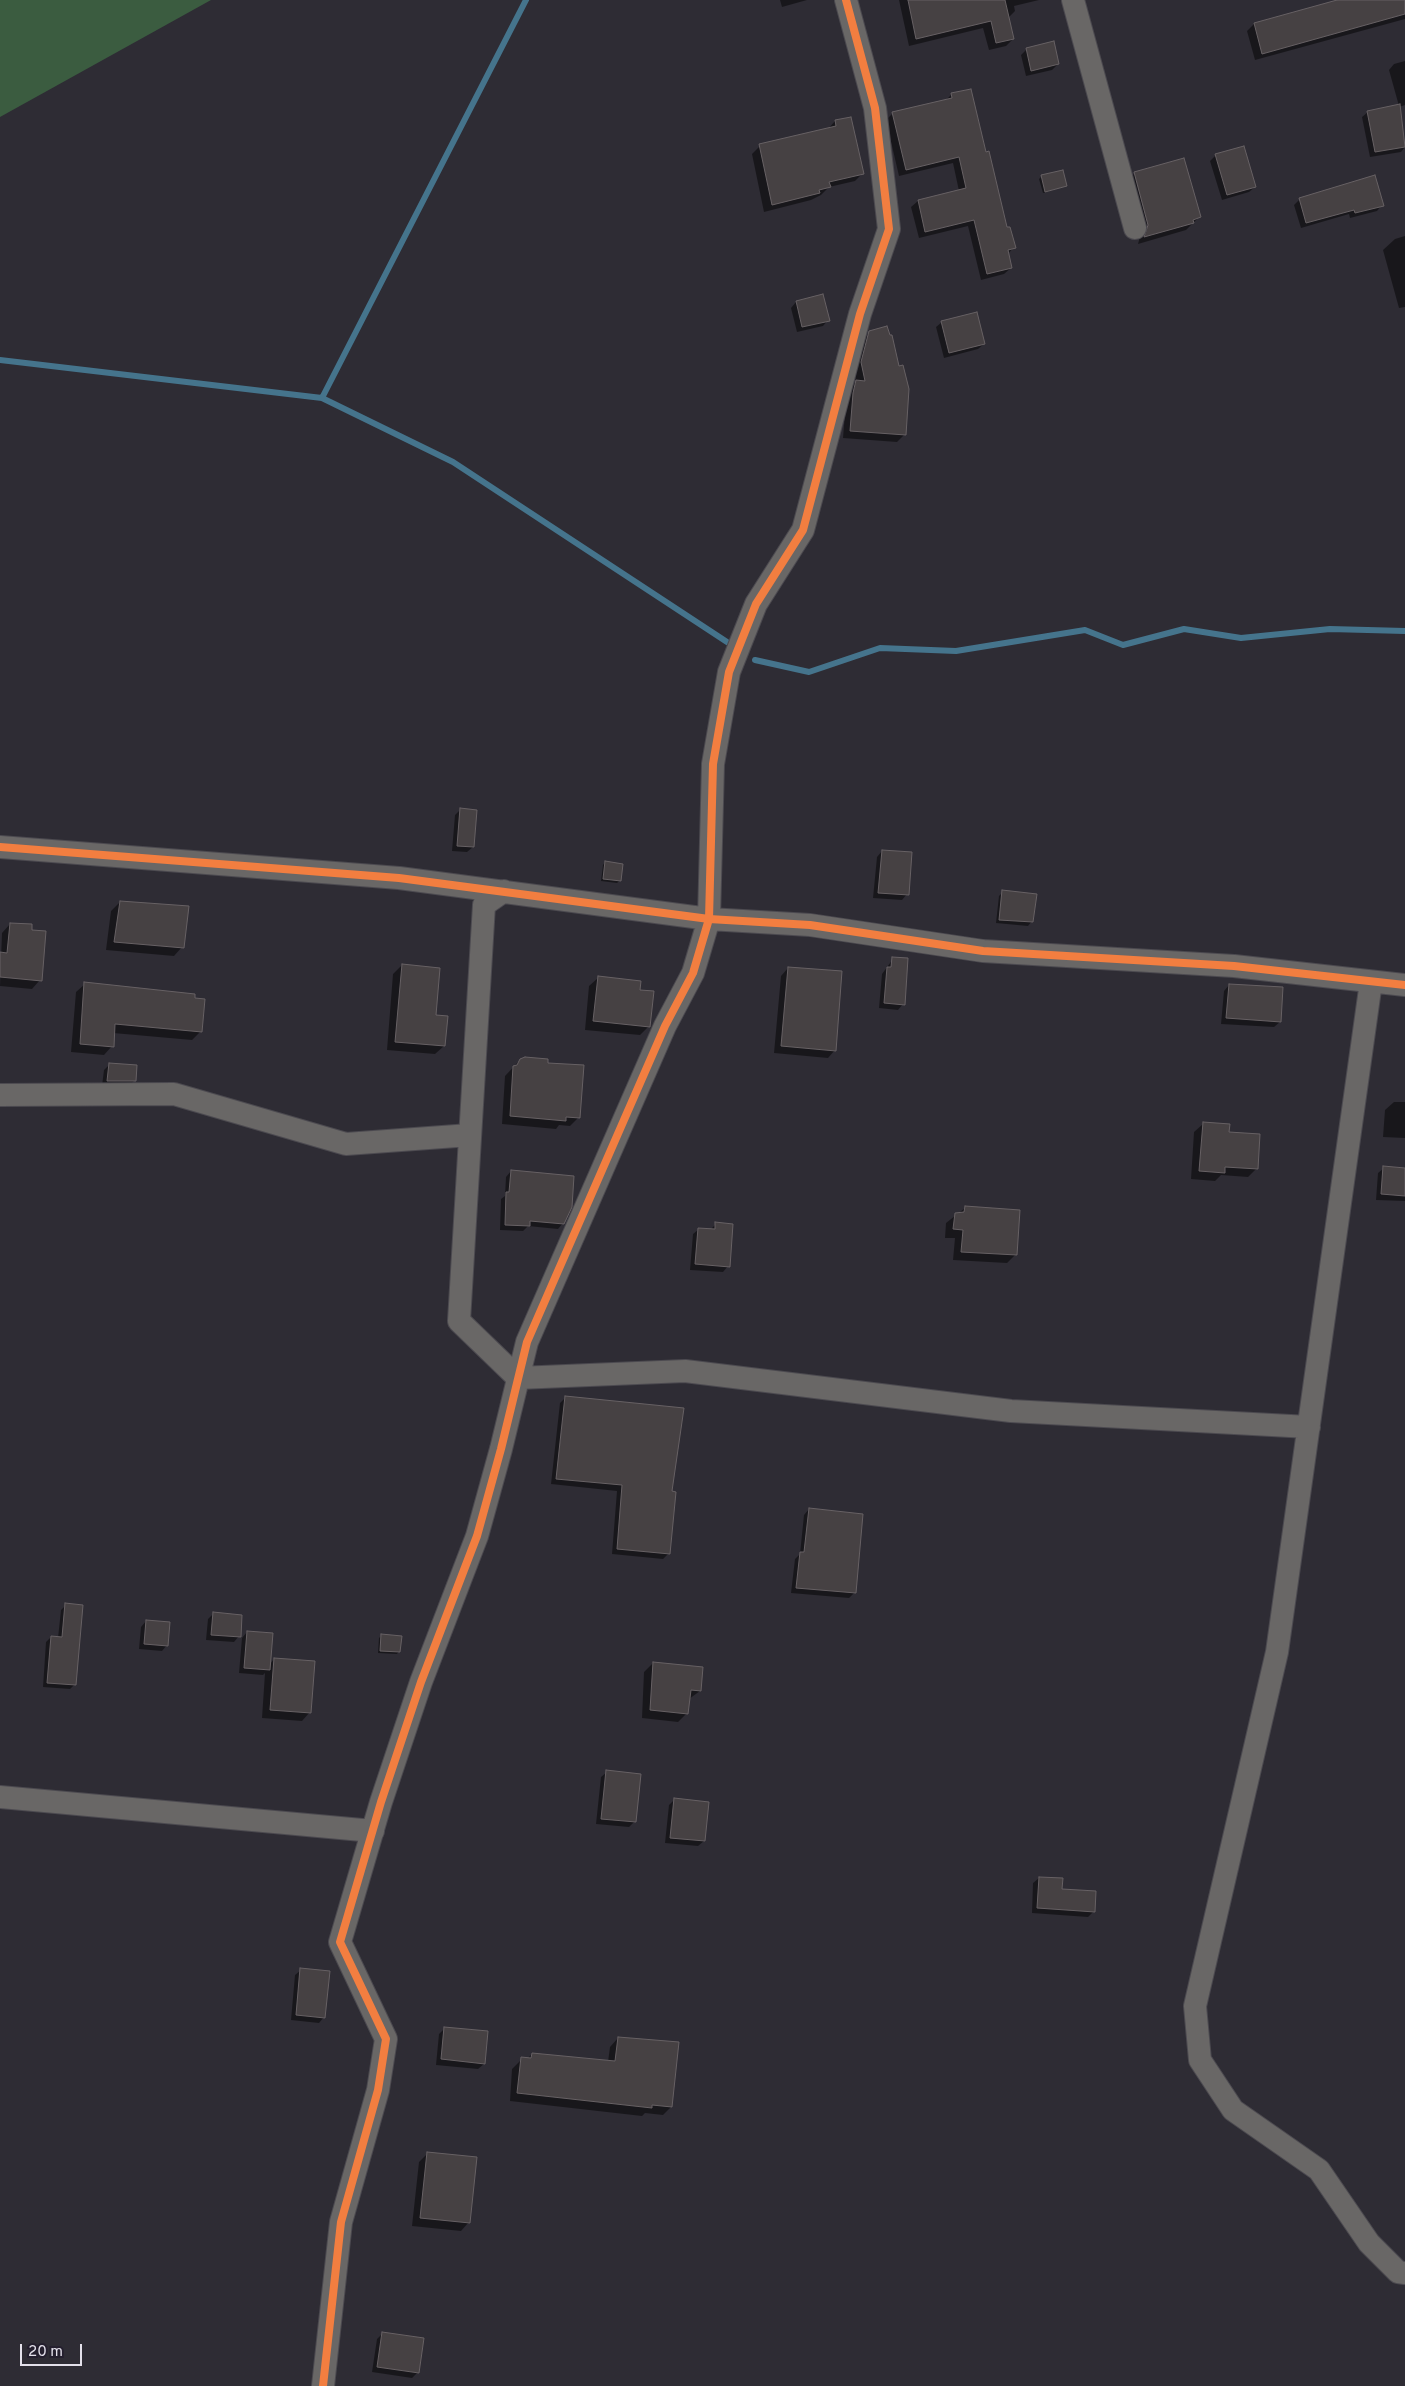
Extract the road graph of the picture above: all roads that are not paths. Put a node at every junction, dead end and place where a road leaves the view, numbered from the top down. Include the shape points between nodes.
1 (846, 0) edge
2 (1073, 0) edge
3 (1135, 228) dead end
4 (0, 847) edge
5 (504, 891) junction
6 (709, 920) junction
7 (1371, 982) junction
8 (1405, 985) edge
9 (0, 1095) edge
10 (470, 1135) junction
11 (518, 1378) junction
12 (1309, 1427) junction
13 (0, 1797) edge
14 (373, 1830) junction
15 (1405, 2273) edge
16 (323, 2386) edge

1 - 6 street via 875,108 889,229 860,314 803,530 756,604 729,672 713,764
2 - 3 street
4 - 5 street via 399,878
5 - 6 street
5 - 10 street via 484,905
6 - 7 street via 810,926 983,950 1234,966
6 - 11 street via 693,974 665,1026 527,1342
7 - 8 street
7 - 12 street
9 - 10 street via 174,1094 346,1144
10 - 11 street via 459,1321
11 - 12 street via 685,1371 1011,1411
11 - 14 street via 477,1536 421,1682
12 - 15 street via 1277,1652 1195,2006 1200,2060 1233,2110 1319,2170 1369,2244 1398,2272
13 - 14 street
14 - 16 street via 340,1942 386,2039 378,2090 340,2222

